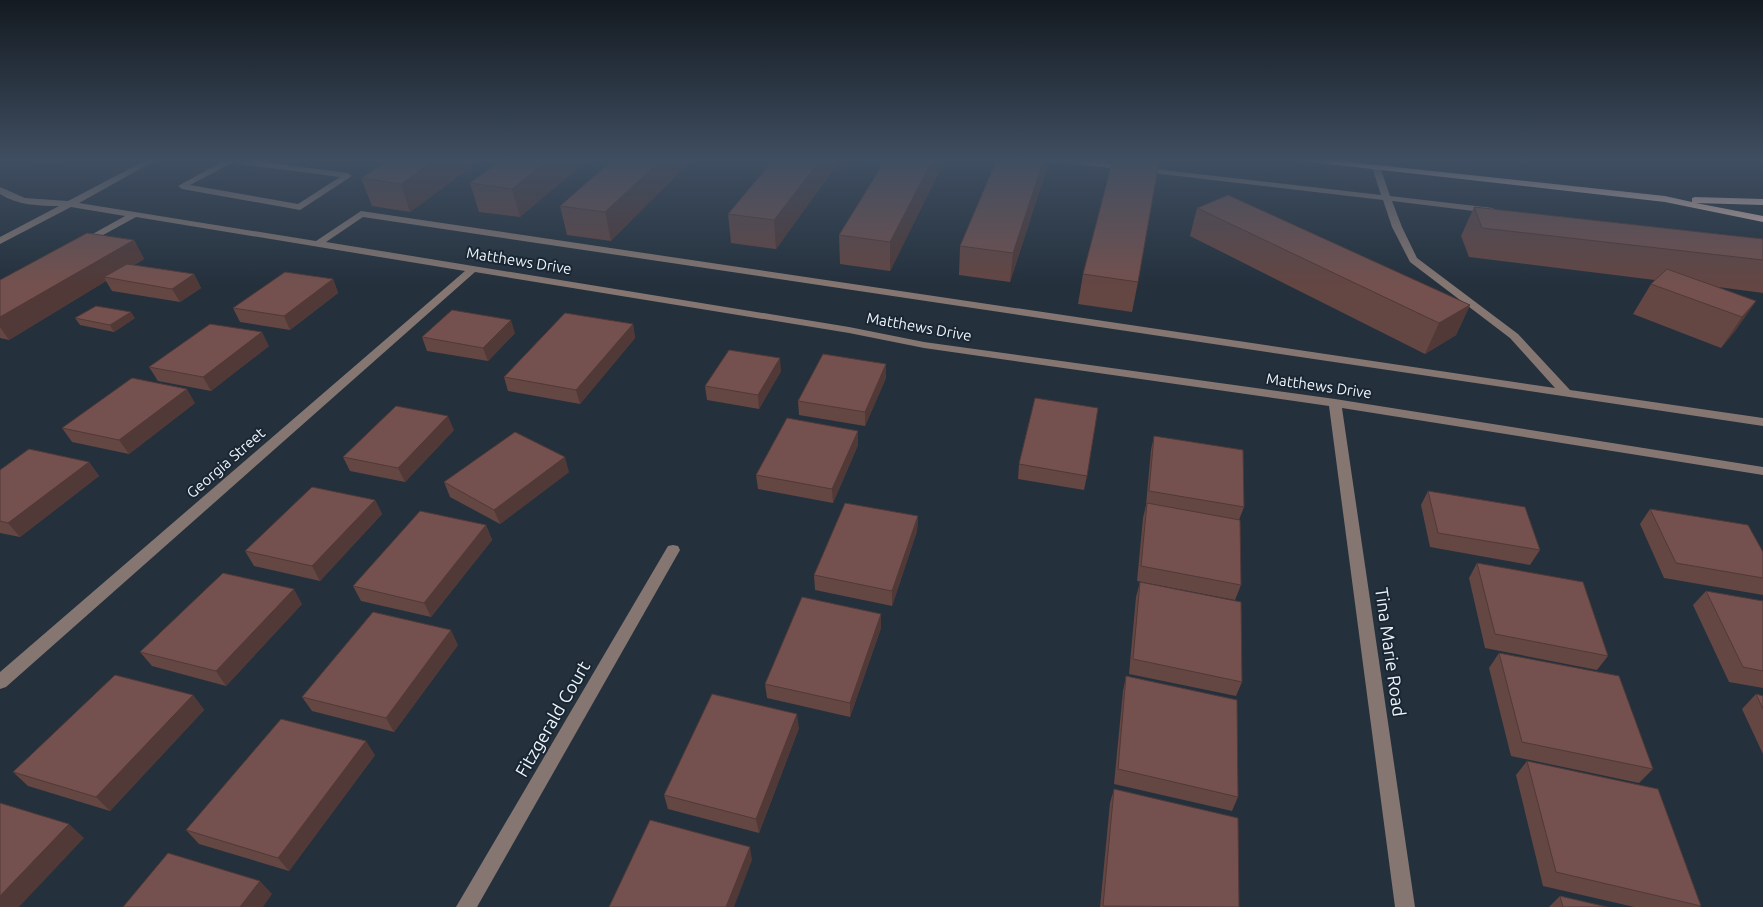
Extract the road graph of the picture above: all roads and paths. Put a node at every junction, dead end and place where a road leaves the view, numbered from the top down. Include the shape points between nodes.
1 (33, 201) edge
2 (75, 201) edge
3 (268, 201) edge
4 (309, 201) edge
5 (1388, 201) edge
6 (1415, 201) edge
7 (1676, 201) edge
8 (1741, 201) edge
9 (1763, 202) edge
10 (70, 204) junction
11 (1496, 211) edge
12 (133, 215) junction
13 (1763, 219) edge
14 (0, 241) edge
15 (316, 245) junction
16 (75, 247) edge
17 (474, 269) junction
18 (1566, 393) junction
19 (1335, 403) junction
20 (1763, 422) edge
21 (1763, 471) edge
22 (673, 550) dead end
23 (0, 682) edge
24 (466, 907) edge
25 (1405, 907) edge

1 - 10 street, Matthews Drive
2 - 10 street
3 - 4 street via 300,207
5 - 18 street via 1396,227 1413,260 1514,336
6 - 11 street
7 - 13 main road
8 - 9 main road
10 - 12 street, Matthews Drive
10 - 14 street
12 - 15 street, Matthews Drive
12 - 16 street
15 - 17 street, Matthews Drive
15 - 18 street via 361,214
17 - 19 street, Matthews Drive via 840,328 924,345
17 - 23 street, Georgia Street
18 - 20 street
19 - 21 street, Matthews Drive
19 - 25 street, Tina Marie Road
22 - 24 street, Fitzgerald Court

